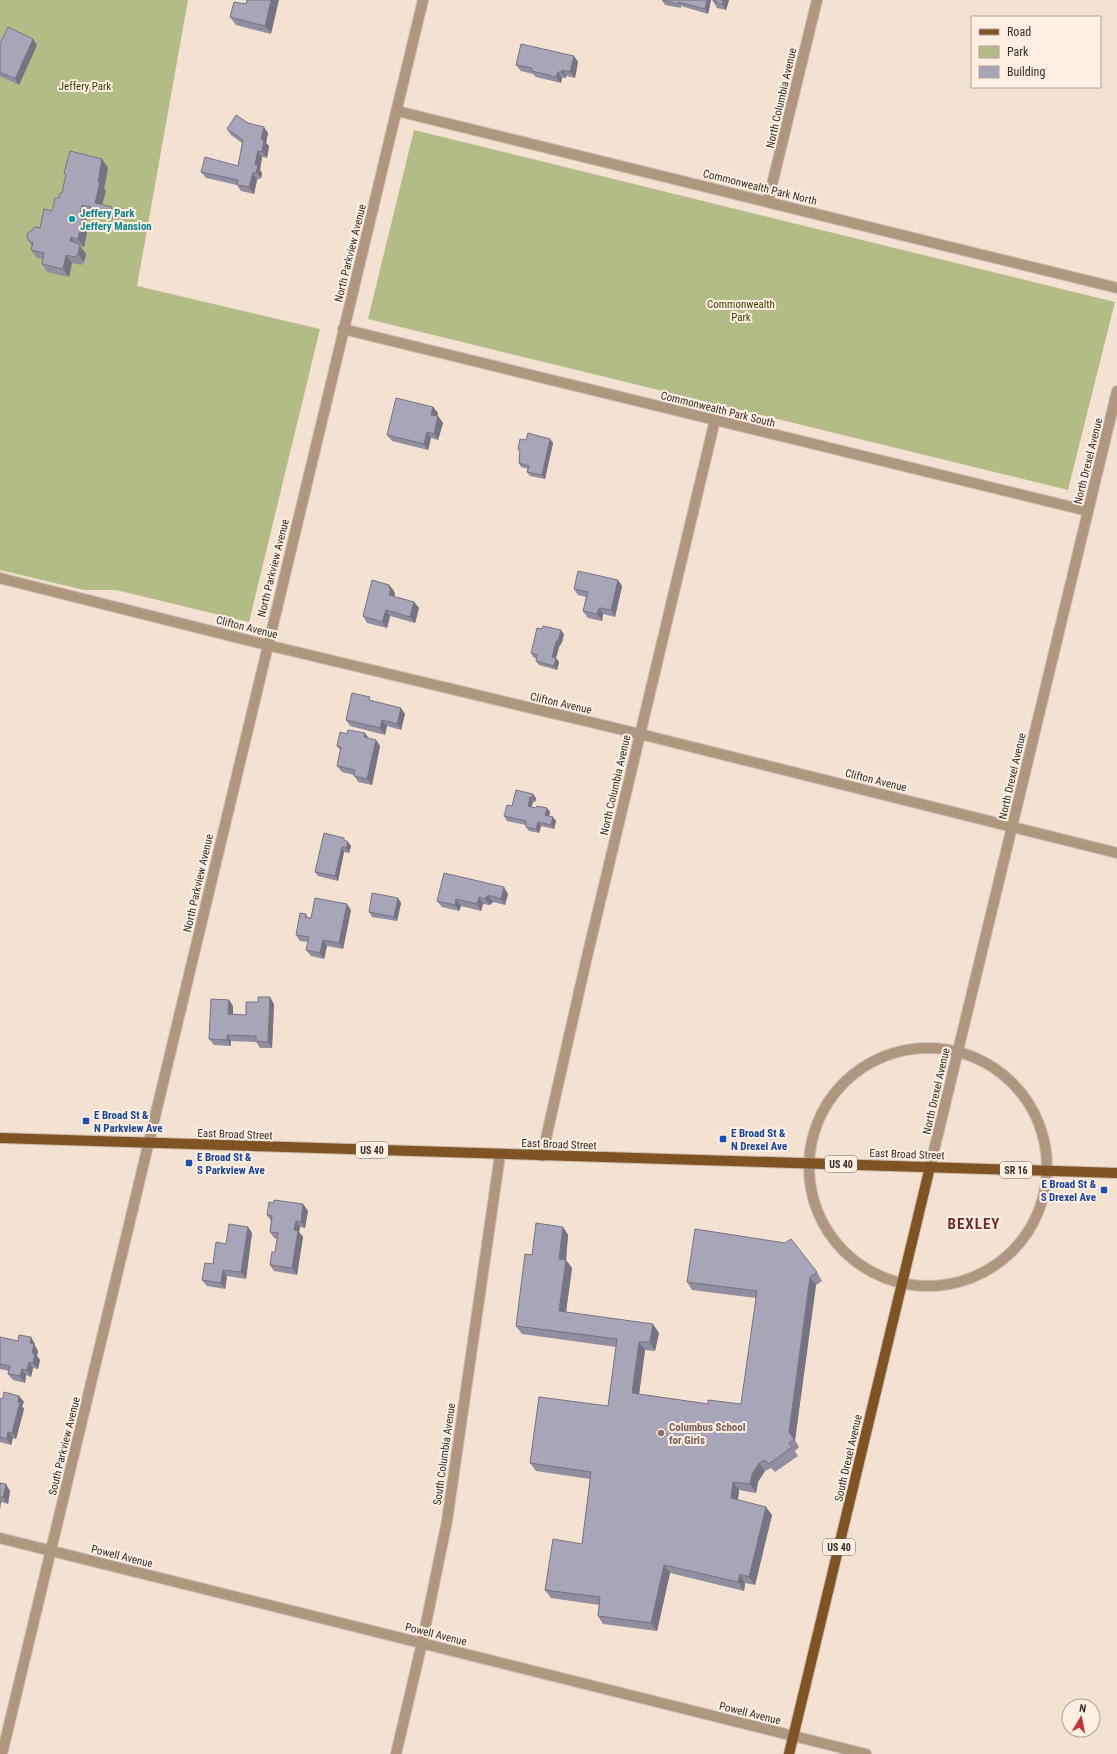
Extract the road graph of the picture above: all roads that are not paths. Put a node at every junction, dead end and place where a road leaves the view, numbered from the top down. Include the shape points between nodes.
1 (423, 0) edge
2 (816, 0) edge
3 (397, 111) junction
4 (768, 201) junction
5 (1117, 288) edge
6 (343, 329) junction
7 (1117, 391) edge
8 (715, 420) junction
9 (1088, 511) junction
10 (0, 578) edge
11 (267, 645) junction
12 (640, 734) junction
13 (1012, 826) junction
14 (1117, 853) edge
15 (958, 1051) junction
16 (0, 1138) edge
17 (150, 1143) junction
18 (500, 1155) junction
19 (542, 1156) junction
20 (809, 1163) junction
21 (930, 1167) junction
22 (1048, 1171) junction
23 (1117, 1173) edge
24 (902, 1284) junction
25 (0, 1538) edge
26 (51, 1551) junction
27 (422, 1643) junction
28 (794, 1736) junction
29 (2, 1754) edge
30 (396, 1754) edge
31 (789, 1754) edge
32 (866, 1754) edge

1 - 3 street, North Parkview Avenue
2 - 4 street, North Columbia Avenue
3 - 4 street, Commonwealth Park North
3 - 6 street, North Parkview Avenue
4 - 5 street, Commonwealth Park North
6 - 8 street, Commonwealth Park South
6 - 11 street, North Parkview Avenue
7 - 9 street, North Drexel Avenue
8 - 9 street, Commonwealth Park South
8 - 12 street, North Columbia Avenue
9 - 13 street, North Drexel Avenue
10 - 11 street, Clifton Avenue
11 - 12 street, Clifton Avenue
11 - 17 street, North Parkview Avenue
12 - 13 street, Clifton Avenue
12 - 19 street, North Columbia Avenue
13 - 14 street, Clifton Avenue
13 - 15 street, North Drexel Avenue
15 - 20 street via 931,1047 905,1049 878,1058 857,1071 836,1089 822,1112 813,1136
15 - 21 street, North Drexel Avenue
15 - 22 street via 980,1059 998,1070 1024,1095 1042,1131 1047,1149
16 - 17 main road, East Broad Street / US 40
17 - 18 main road, East Broad Street / US 40
17 - 26 street, South Parkview Avenue
18 - 19 main road, East Broad Street / US 40
18 - 27 street, South Columbia Avenue via 446,1521
19 - 20 main road, East Broad Street / US 40
20 - 21 main road, East Broad Street / US 40
20 - 24 street via 814,1205 824,1228 833,1240 847,1256 864,1268
21 - 22 main road, East Broad Street / SR 16
21 - 24 main road, South Drexel Avenue / US 40
22 - 23 main road, East Broad Street / SR 16
22 - 24 street via 1045,1194 1037,1220 1025,1239 1007,1258 991,1270 970,1280 926,1287
24 - 28 main road, South Drexel Avenue / US 40
25 - 26 street, Powell Avenue
26 - 27 street, Powell Avenue
26 - 29 street, South Parkview Avenue
27 - 28 street, Powell Avenue
27 - 30 street, South Columbia Avenue
28 - 31 main road, South Drexel Avenue / US 40
28 - 32 street, Powell Avenue

